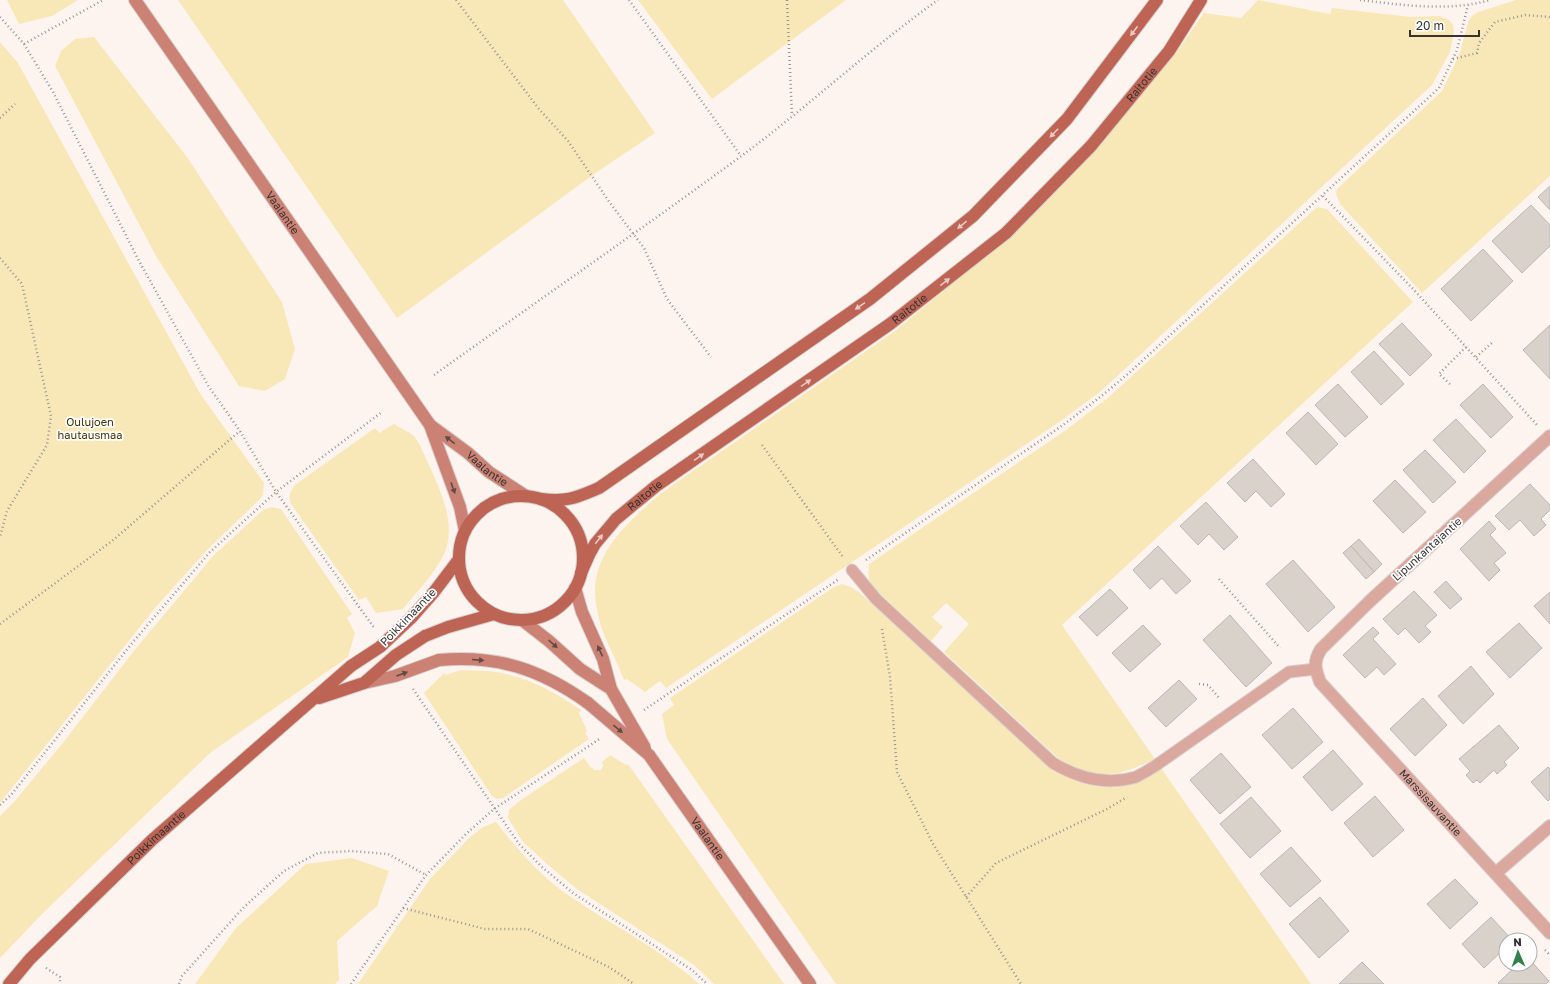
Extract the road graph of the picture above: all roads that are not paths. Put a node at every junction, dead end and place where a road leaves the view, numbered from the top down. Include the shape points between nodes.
1 (135, 0) edge
2 (1157, 0) edge
3 (1201, 0) edge
4 (430, 425) junction
5 (1550, 437) edge
6 (526, 496) junction
7 (541, 499) junction
8 (465, 531) junction
9 (459, 559) junction
10 (852, 570) road end
11 (581, 573) junction
12 (575, 588) junction
13 (494, 614) junction
14 (522, 620) junction
15 (1316, 669) junction
16 (364, 683) junction
17 (611, 689) junction
18 (314, 700) junction
19 (649, 755) junction
20 (1550, 826) edge
21 (1496, 873) junction
22 (1550, 933) edge
23 (9, 984) edge
24 (810, 984) edge

1 - 4 street, Vaalantie
2 -> 7 main road via 1067,119 973,216 870,299 599,488 573,499
11 -> 3 main road, Raitotie via 588,555 616,519 656,486 890,324 1006,233 1091,146 1169,51
6 -> 4 street, Vaalantie via 489,472
4 -> 8 street, Vaalantie via 460,507
5 - 15 street, Lipunkantajantie via 1320,649 1316,658
6 - 7 main road
6 - 8 main road via 511,497 484,508
7 - 11 main road via 566,515 575,527 581,542
8 - 9 main road
9 - 13 main road via 463,579 473,597
9 - 18 main road, Poikkimaantie, bridge via 412,617 380,647 351,666
10 - 15 lane via 876,599 1053,762 1068,772 1086,778 1121,781 1137,776 1289,672
11 - 12 main road
12 - 14 main road via 553,611
17 -> 12 street, Vaalantie via 603,659 582,612
13 - 14 main road
13 - 16 main road, Poikkimaantie, bridge via 425,636 396,655
14 -> 17 street, Vaalantie via 580,669
15 - 21 street, Marssisauvantie via 1320,682
16 - 18 main road, Poikkimaantie
16 -> 19 street, bridge via 395,676 439,660 461,658 498,661 532,671 565,687 588,703
17 - 19 street, Vaalantie, bridge
18 - 23 main road, Poikkimaantie via 152,840 30,959
19 - 24 street, Vaalantie
20 - 21 street
21 - 22 street, Marssisauvantie

